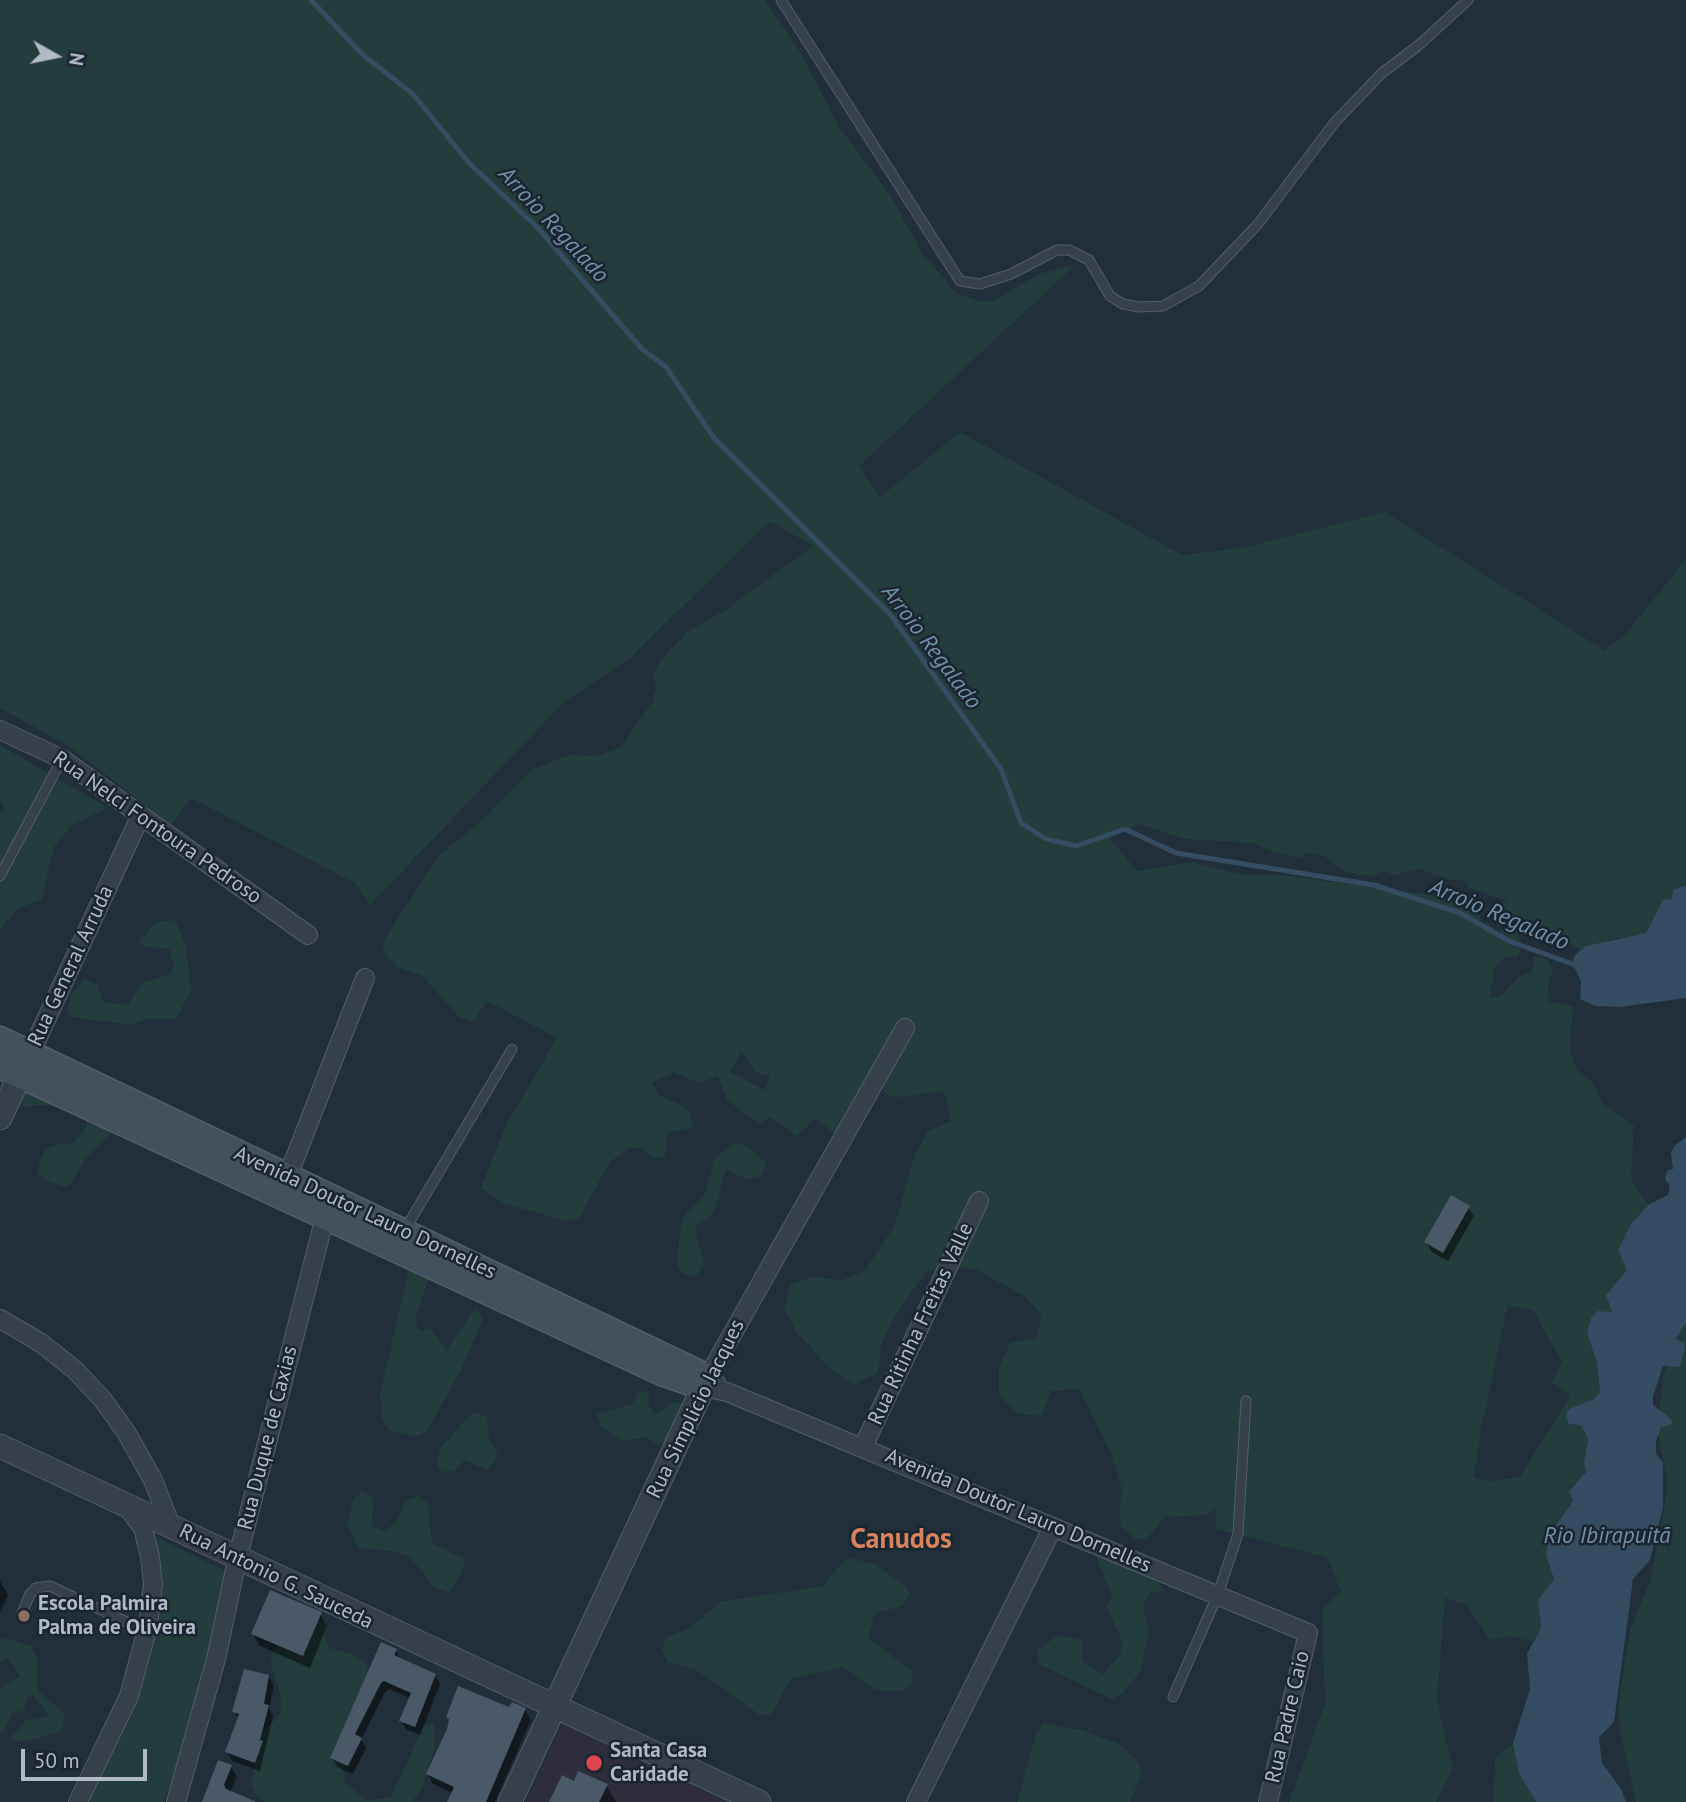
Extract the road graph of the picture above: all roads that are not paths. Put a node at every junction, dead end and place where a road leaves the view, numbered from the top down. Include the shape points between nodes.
1 (781, 0) edge
2 (1468, 0) edge
3 (0, 730) edge
4 (62, 759) junction
5 (141, 815) junction
6 (0, 876) edge
7 (308, 935) dead end
8 (365, 978) dead end
9 (905, 1028) dead end
10 (0, 1040) edge
11 (512, 1049) dead end
12 (17, 1065) edge
13 (0, 1118) edge
14 (284, 1186) junction
15 (979, 1201) dead end
16 (328, 1206) junction
17 (404, 1231) junction
18 (0, 1319) edge
19 (712, 1385) junction
20 (1246, 1401) dead end
21 (0, 1446) edge
22 (863, 1447) junction
23 (125, 1504) junction
24 (1053, 1527) junction
25 (172, 1529) junction
26 (237, 1560) junction
27 (1218, 1594) junction
28 (22, 1614) dead end
29 (146, 1631) junction
30 (1308, 1633) joint
31 (1173, 1697) dead end
32 (555, 1708) junction
33 (78, 1802) edge
34 (176, 1802) edge
35 (510, 1802) edge
36 (759, 1802) edge
37 (916, 1802) edge
38 (1268, 1802) edge

1 - 2 lane via 960,281 980,284 1012,274 1057,250 1069,250 1089,260 1110,296 1139,307 1163,306 1199,286 1258,223 1335,122 1382,73
3 - 4 street, Rua Nelci Fontoura Pedroso
4 - 5 street, Rua Nelci Fontoura Pedroso
4 - 6 lane
5 - 7 street, Rua Nelci Fontoura Pedroso
5 - 12 street, Rua General Arruda
8 - 14 street
9 - 19 street, Rua Simplicio Jacques
10 - 12 main road, Avenida Doutor Lauro Dornelles
11 - 17 lane
12 - 13 street, Rua General Arruda
12 - 14 main road, Avenida Doutor Lauro Dornelles
14 - 16 main road, Avenida Doutor Lauro Dornelles
15 - 22 street, Rua Ritinha Freitas Valle
16 - 17 main road, Avenida Doutor Lauro Dornelles
16 - 19 main road, Avenida Doutor Lauro Dornelles via 664,1374
16 - 26 street, Rua Duque de Caxias
17 - 19 main road, Avenida Doutor Lauro Dornelles
18 - 25 street, Rua Antonio G. Sauceda via 41,1343 103,1400 153,1480
19 - 22 street, Avenida Doutor Lauro Dornelles
19 - 32 street, Rua Simplicio Jacques
20 - 27 lane via 1238,1534
21 - 23 street
22 - 24 street, Avenida Doutor Lauro Dornelles
23 - 25 street
23 - 29 street via 143,1528 150,1557 153,1584
24 - 27 street, Avenida Doutor Lauro Dornelles
24 - 37 street
25 - 26 street, Rua Antonio G. Sauceda
26 - 32 street, Rua Antonio G. Sauceda
26 - 34 street, Rua Duque de Caxias via 216,1660
27 - 30 street, Avenida Doutor Lauro Dornelles
27 - 31 lane
28 - 29 lane via 36,1588 50,1586
29 - 33 street via 129,1696
30 - 38 street, Rua Padre Caio
32 - 35 street, Rua Simplicio Jacques
32 - 36 street, Rua Antonio G. Sauceda

